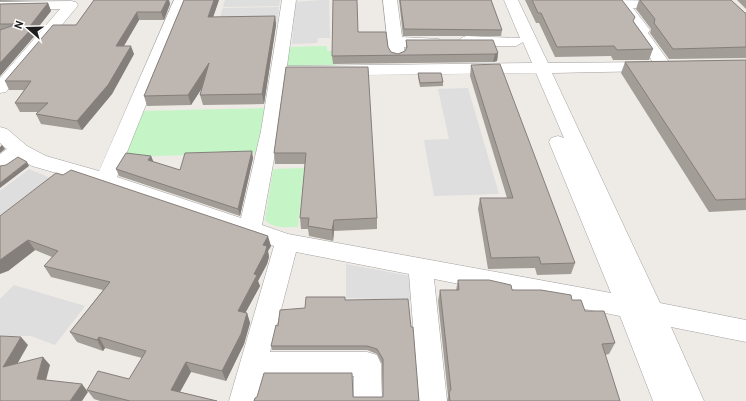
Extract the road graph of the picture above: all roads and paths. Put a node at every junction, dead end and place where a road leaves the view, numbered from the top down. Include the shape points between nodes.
1 (180, 0) edge
2 (290, 0) edge
3 (390, 0) edge
4 (499, 0) edge
5 (510, 0) edge
6 (622, 2) edge
7 (677, 4) edge
8 (0, 6) edge
9 (516, 41) junction
10 (395, 42) junction
11 (533, 67) junction
12 (279, 71) junction
13 (399, 71) junction
14 (0, 88) edge
15 (0, 133) edge
16 (20, 150) junction
17 (0, 163) edge
18 (105, 180) junction
19 (250, 229) junction
20 (287, 242) junction
21 (421, 269) junction
22 (641, 311) junction
23 (746, 331) edge
24 (253, 364) junction
25 (243, 401) edge
26 (368, 401) edge
27 (433, 401) edge
28 (667, 401) edge
29 (690, 401) edge

1 - 18 street
2 - 12 street
3 - 10 street
4 - 9 street
5 - 11 street
6 - 7 street
6 - 11 street via 643,30 638,30 671,66
8 - 14 street via 71,5
9 - 10 street
9 - 11 street
10 - 13 street
11 - 13 street
11 - 22 street
12 - 13 street
12 - 19 street
15 - 16 street
16 - 17 street
16 - 18 street via 38,160
18 - 19 street
19 - 20 street
20 - 21 street
20 - 24 street
21 - 22 street
21 - 27 street
22 - 23 street
22 - 28 street
22 - 29 street
24 - 25 street
24 - 26 street via 367,364

